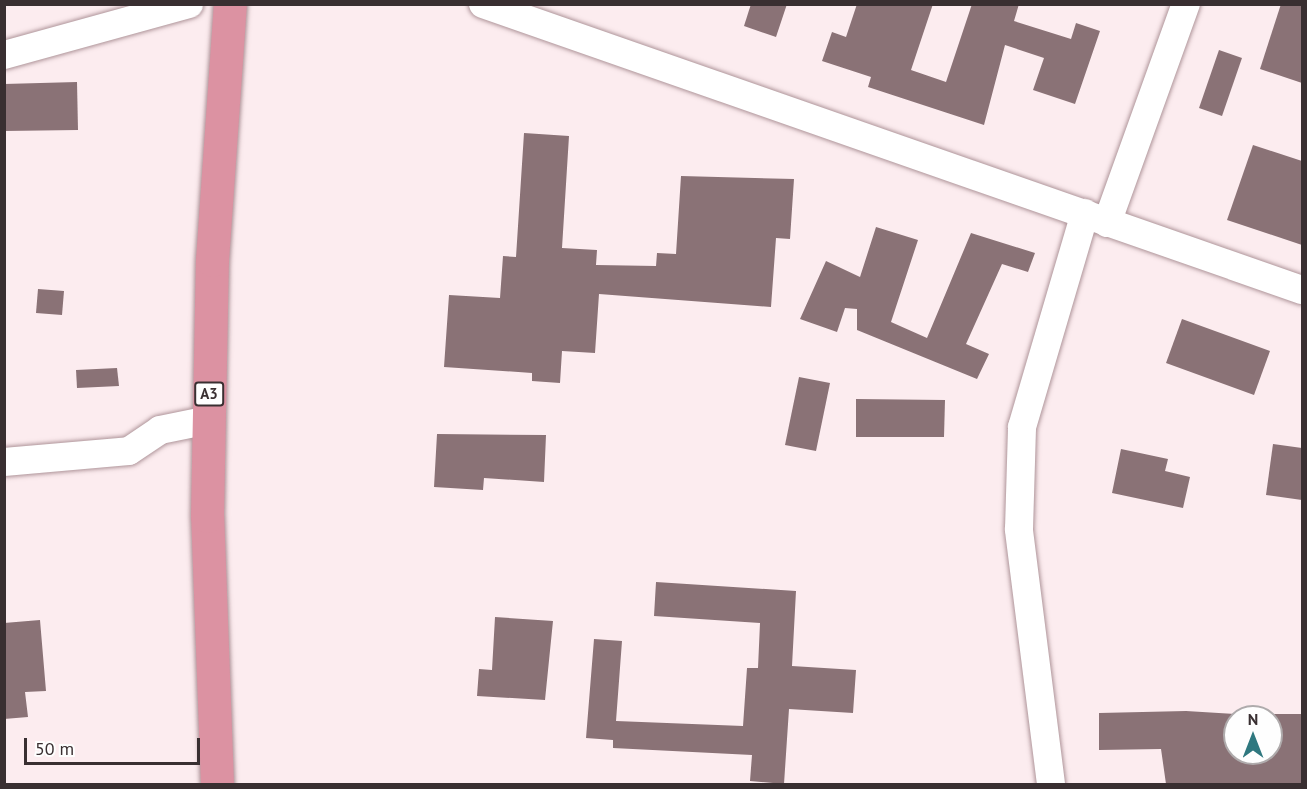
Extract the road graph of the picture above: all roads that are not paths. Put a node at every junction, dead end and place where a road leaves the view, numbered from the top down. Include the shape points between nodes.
1 (189, 4) edge
2 (230, 4) edge
3 (483, 4) edge
4 (1186, 4) edge
5 (4, 55) edge
6 (1096, 218) junction
7 (1302, 290) edge
8 (208, 420) junction
9 (4, 462) edge
10 (217, 784) edge
11 (1051, 784) edge

1 - 5 street
2 - 8 highway, A3 via 212,260
3 - 6 street
4 - 6 street
6 - 7 street
6 - 11 street via 1023,427 1019,530
8 - 9 street via 160,430 129,450
8 - 10 highway, A3 via 207,516

